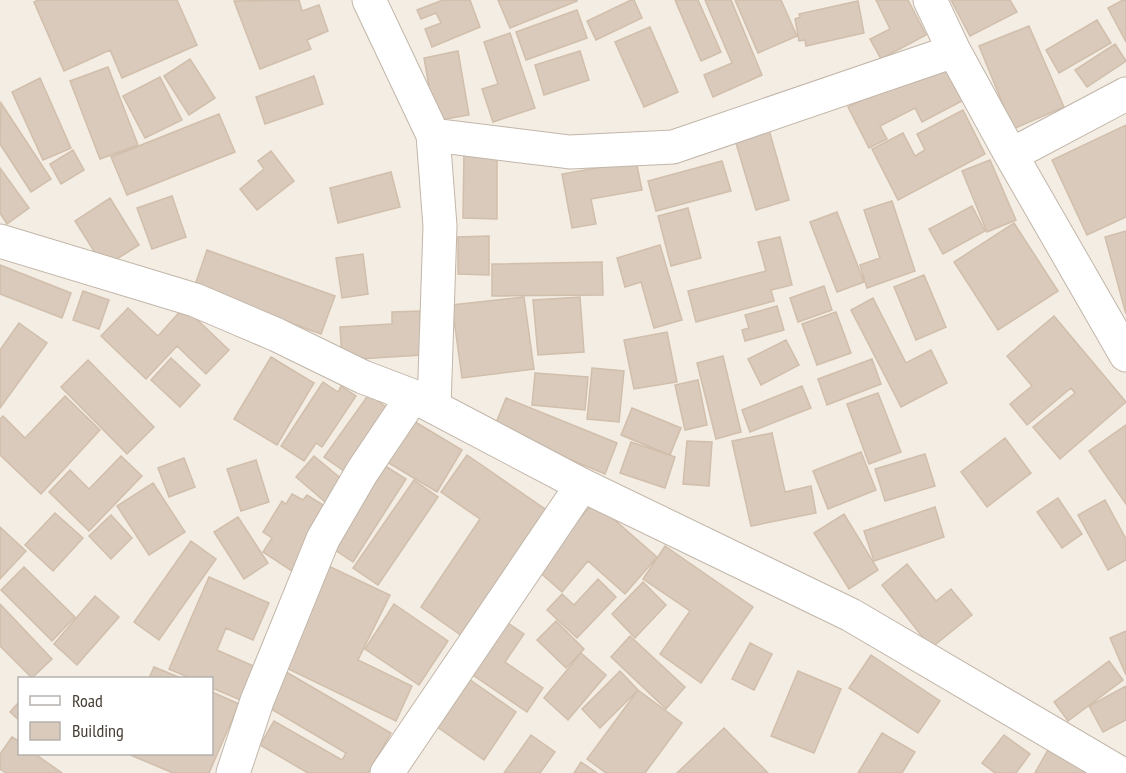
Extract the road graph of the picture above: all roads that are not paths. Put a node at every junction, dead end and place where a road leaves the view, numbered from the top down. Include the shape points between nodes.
1 (369, 0) edge
2 (930, 0) edge
3 (954, 51) junction
4 (1126, 94) edge
5 (434, 135) junction
6 (1011, 155) junction
7 (0, 241) edge
8 (1125, 350) edge
9 (424, 402) junction
10 (582, 485) junction
11 (233, 773) edge
12 (387, 773) edge
13 (1120, 773) edge

1 - 5 street
2 - 3 street
3 - 5 street via 673,147 570,152
3 - 6 street
4 - 6 street
5 - 9 street via 440,226
6 - 8 street
7 - 9 street via 195,300
9 - 10 street
9 - 11 street via 363,472 323,539 257,701
10 - 12 street
10 - 13 street via 851,615

